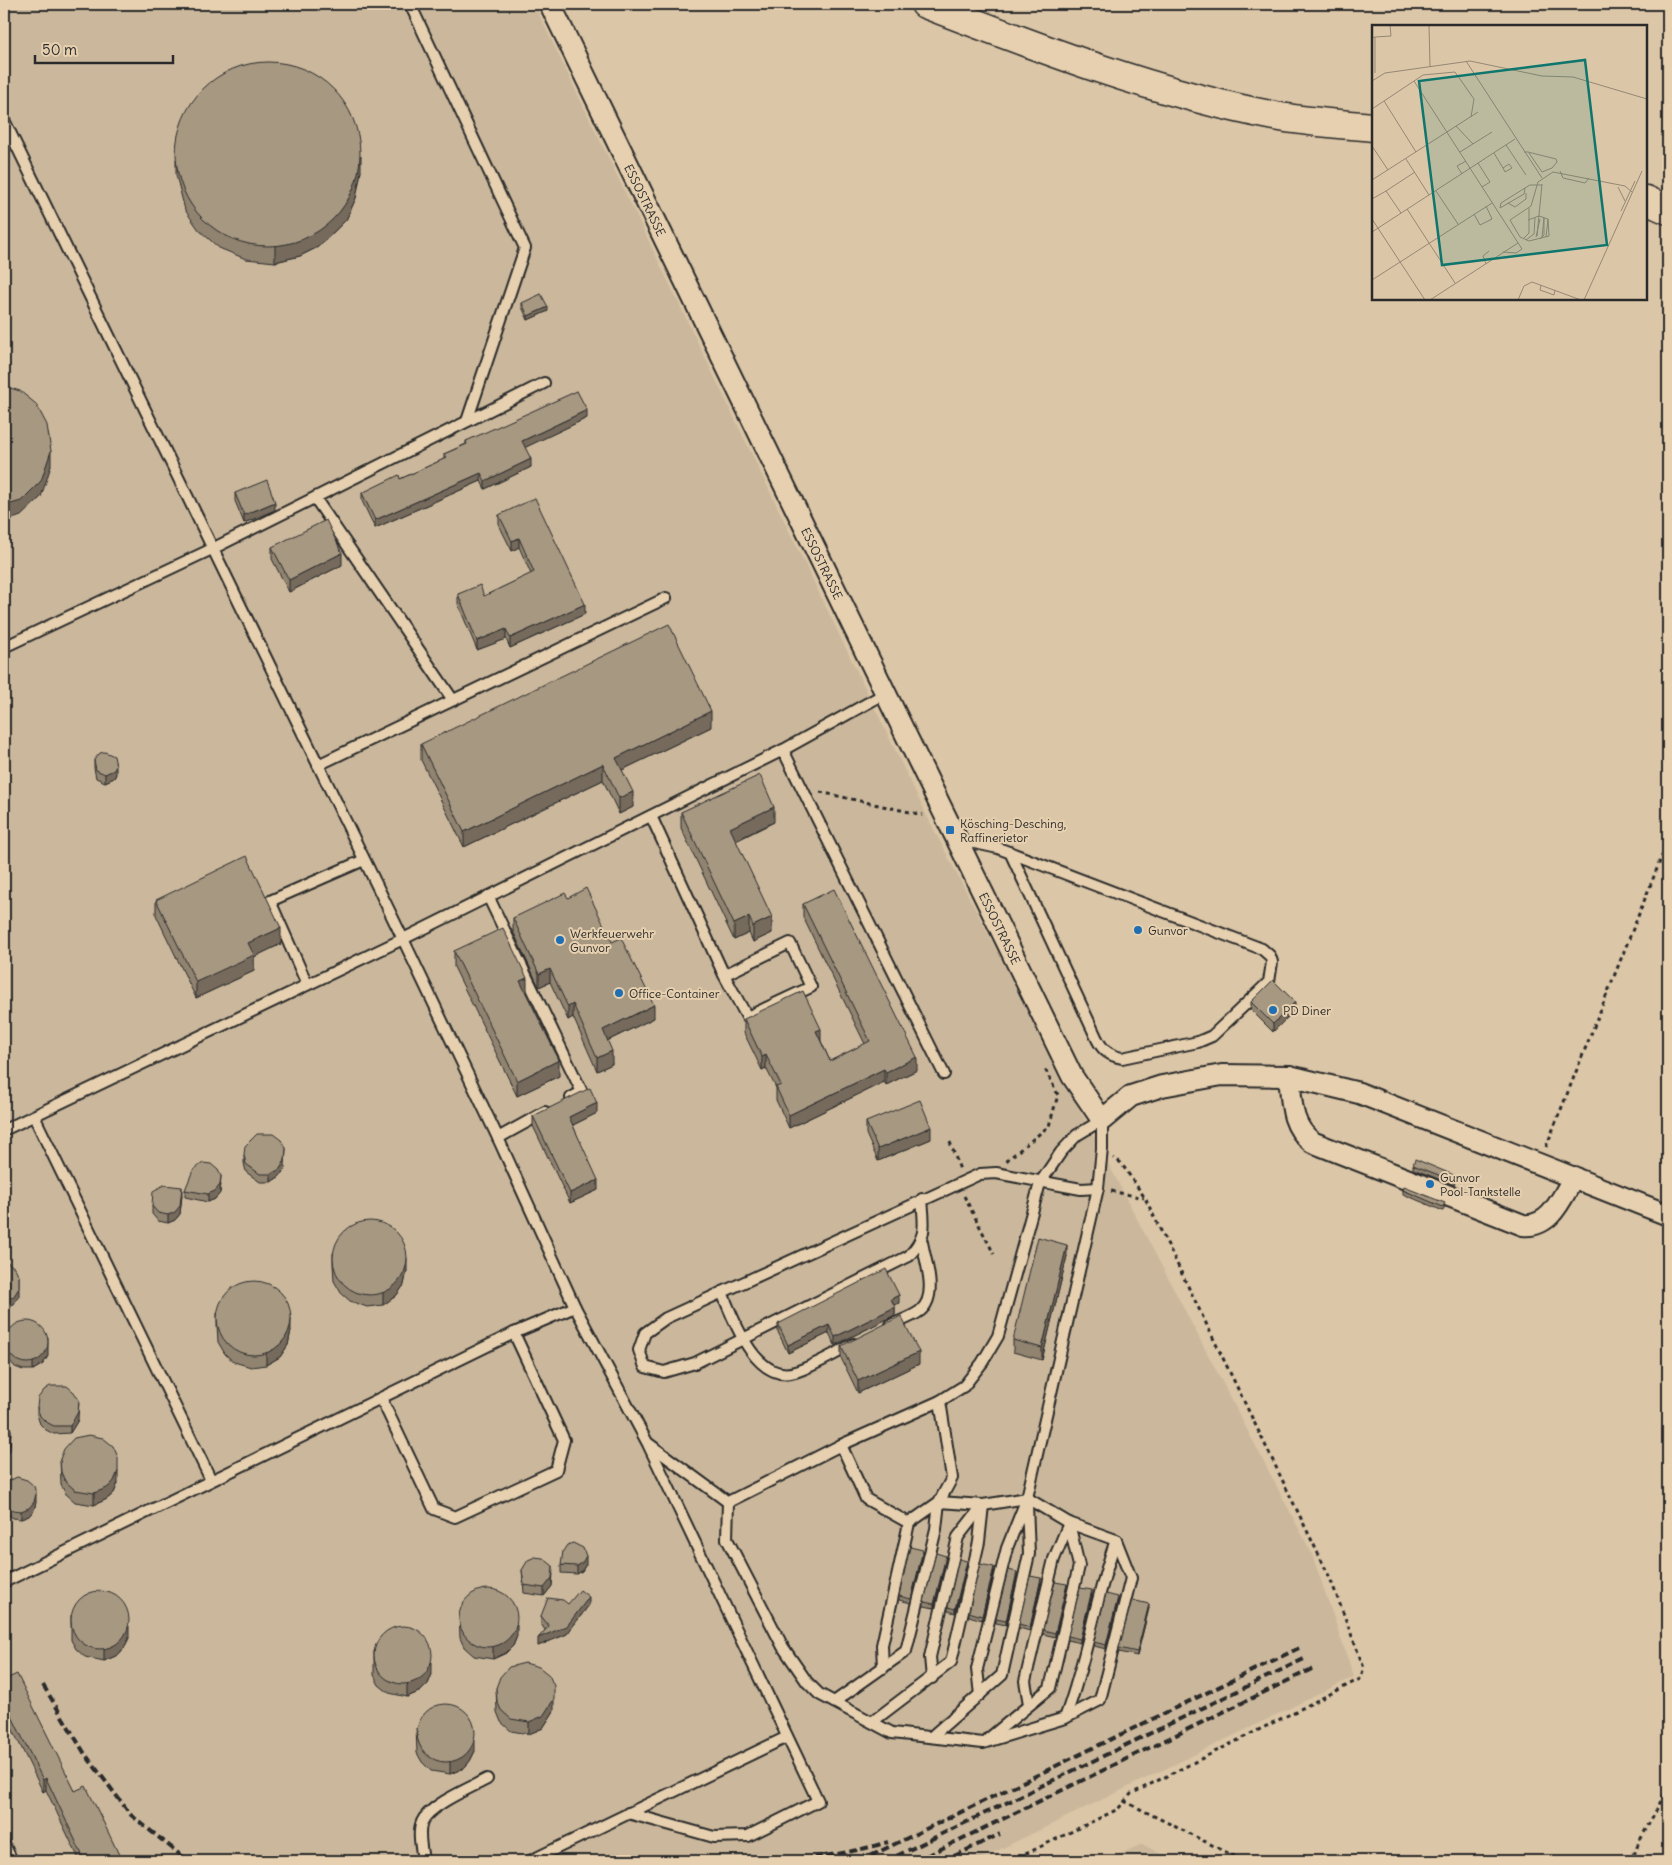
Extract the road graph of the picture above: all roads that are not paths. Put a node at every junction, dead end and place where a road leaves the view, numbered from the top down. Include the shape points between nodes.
1 (410, 4) edge
2 (550, 4) edge
3 (925, 4) edge
4 (4, 120) edge
5 (1372, 127) edge
6 (1647, 200) edge
7 (1668, 210) edge
8 (544, 383) dead end
9 (467, 421) junction
10 (315, 498) junction
11 (212, 549) junction
12 (666, 598) dead end
13 (4, 647) edge
14 (884, 694) junction
15 (453, 700) junction
16 (783, 750) junction
17 (318, 765) junction
18 (651, 816) junction
19 (957, 844) junction
20 (1010, 852) junction
21 (364, 860) junction
22 (488, 896) junction
23 (403, 939) junction
24 (724, 975) junction
25 (307, 984) junction
26 (944, 1074) dead end
27 (1289, 1076) junction
28 (34, 1116) junction
29 (1102, 1120) junction
30 (4, 1130) edge
31 (498, 1138) junction
32 (1574, 1177) junction
33 (1040, 1183) junction
34 (1098, 1188) junction
35 (922, 1200) junction
36 (1668, 1215) edge
37 (922, 1242) junction
38 (722, 1292) junction
39 (575, 1307) junction
40 (879, 1331) edge
41 (514, 1333) junction
42 (741, 1339) junction
43 (862, 1339) edge
44 (381, 1398) junction
45 (940, 1401) junction
46 (648, 1444) junction
47 (841, 1445) junction
48 (211, 1480) junction
49 (1027, 1498) junction
50 (728, 1502) junction
51 (939, 1502) junction
52 (983, 1505) junction
53 (910, 1522) junction
54 (1069, 1523) junction
55 (1116, 1540) junction
56 (4, 1582) edge
57 (884, 1668) junction
58 (932, 1678) junction
59 (980, 1695) junction
60 (834, 1702) junction
61 (1029, 1704) junction
62 (1065, 1718) junction
63 (872, 1722) junction
64 (787, 1737) junction
65 (931, 1737) junction
66 (983, 1743) junction
67 (487, 1779) dead end
68 (628, 1813) junction
69 (4, 1844) edge
70 (12, 1861) edge
71 (423, 1861) edge
72 (530, 1861) edge

1 - 9 lane via 526,248
2 - 14 street, ESSOSTRASSE
3 - 5 street via 1080,61 1223,105 1277,116
4 - 11 lane
6 - 7 street
8 - 9 lane
9 - 10 lane
10 - 11 lane
10 - 15 lane
11 - 13 lane
11 - 17 lane
12 - 15 lane
14 - 16 lane
14 - 19 street, ESSOSTRASSE
15 - 17 lane
16 - 18 lane
16 - 26 lane
17 - 21 lane
18 - 22 lane
18 - 24 lane
19 - 20 lane via 975,843
19 - 29 street, ESSOSTRASSE via 1072,1076
20 - 20 lane via 1096,1040 1111,1056 1122,1058 1198,1042 1212,1036 1269,982 1272,962 1262,949
21 - 23 lane
21 - 25 lane via 270,901
22 - 23 lane
22 - 31 lane via 582,1092
23 - 25 lane
23 - 31 lane
24 - 24 lane via 747,1017 812,987 790,944
25 - 28 lane
27 - 29 street via 1222,1075 1162,1086 1131,1096
27 - 32 street via 1359,1093
27 - 32 street via 1294,1122 1312,1142 1523,1225 1545,1221
28 - 30 lane
28 - 48 lane
29 - 33 lane via 1077,1135
29 - 34 lane
31 - 39 lane
32 - 36 street
33 - 34 lane
33 - 35 lane via 996,1173 980,1174
33 - 45 lane via 998,1336 964,1386
34 - 49 lane
35 - 37 lane
35 - 38 lane
37 - 40 lane via 930,1285 928,1299 921,1310
37 - 42 lane via 909,1256
38 - 42 lane
38 - 42 lane via 666,1318 645,1333 638,1350 645,1367 664,1372 695,1363
39 - 41 lane
39 - 46 lane
41 - 44 lane
41 - 44 lane via 564,1440 556,1470 455,1517 434,1509
42 - 43 lane via 766,1367 781,1374 795,1372
44 - 48 lane
45 - 47 lane
45 - 51 lane via 952,1478
46 - 50 lane
46 - 64 lane
47 - 50 lane
47 - 53 lane via 866,1499
48 - 56 lane
49 - 52 lane
49 - 54 lane
49 - 59 lane via 1007,1548 977,1669
49 - 59 lane via 1029,1554 1002,1675
50 - 60 lane via 727,1539 783,1647 807,1682
51 - 52 lane
51 - 53 lane
51 - 57 lane via 936,1529 906,1651
52 - 58 lane via 958,1537 930,1657
52 - 58 lane via 951,1662
53 - 57 lane via 882,1645
54 - 55 lane
54 - 61 lane via 1054,1559 1025,1681
54 - 61 lane via 1079,1566 1050,1688
55 - 62 lane
55 - 62 lane via 1131,1578 1100,1700
57 - 60 lane
58 - 63 lane
59 - 65 lane
60 - 63 lane
61 - 66 lane
62 - 66 lane
63 - 65 lane via 892,1733
64 - 68 lane
64 - 68 lane via 818,1801 748,1836 714,1837
65 - 66 lane
67 - 71 lane via 426,1815 421,1823
68 - 72 lane
69 - 70 lane

